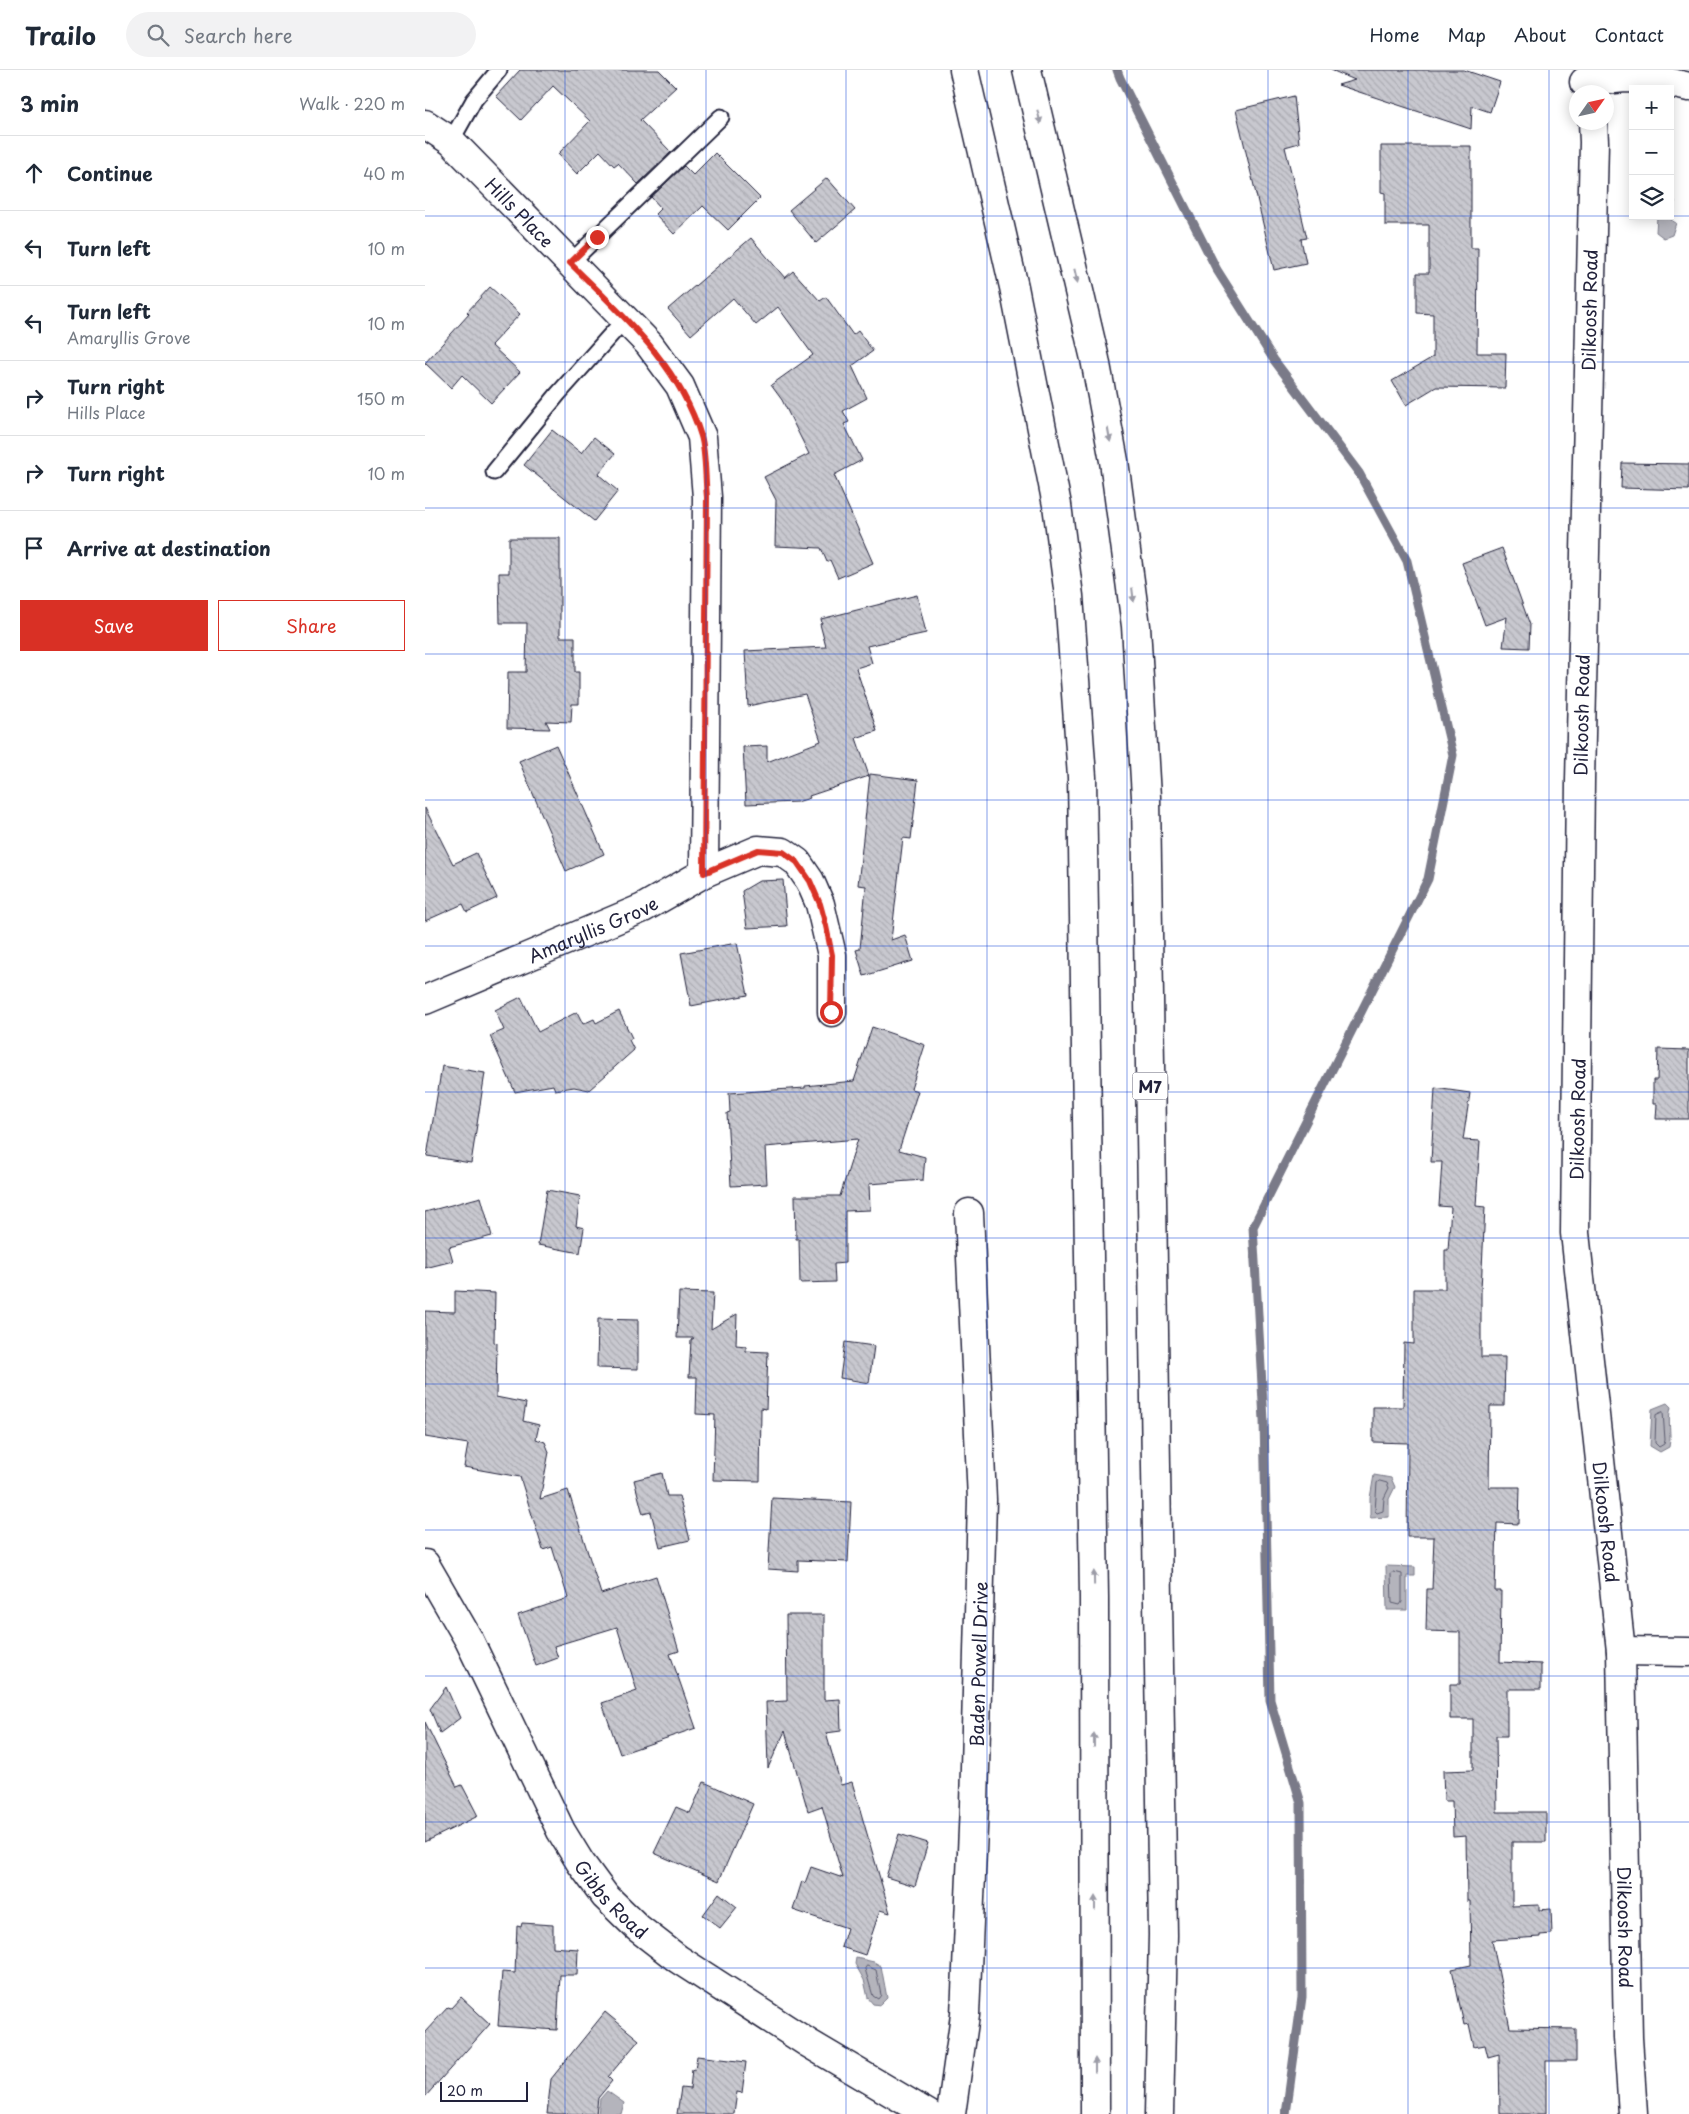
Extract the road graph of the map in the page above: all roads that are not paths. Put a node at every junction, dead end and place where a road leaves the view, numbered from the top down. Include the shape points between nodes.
1 (499, 70) edge
2 (964, 70) edge
3 (1027, 70) edge
4 (1583, 82) edge
5 (1689, 87) edge
6 (721, 117) dead end
7 (425, 124) edge
8 (1593, 130) edge
9 (451, 141) junction
10 (570, 263) junction
11 (625, 319) junction
12 (494, 472) dead end
13 (704, 873) junction
14 (425, 1000) edge
15 (831, 1012) dead end
16 (969, 1214) dead end
17 (425, 1564) edge
18 (1621, 1651) junction
19 (1689, 1652) edge
20 (928, 2114) edge
21 (951, 2114) edge
22 (1095, 2114) edge
23 (1159, 2114) edge
24 (1633, 2114) edge

1 - 9 lane via 474,100
22 -> 2 main road via 1094,1598 1082,777 1069,596 1057,505 1014,287
3 -> 23 main road, M7 via 1095,359 1110,442 1136,626 1142,709 1163,1935
4 - 5 main road via 1653,79
6 - 10 lane
7 - 9 main road, Hills Place
8 - 18 main road, Dilkoosh Road via 1580,771 1575,1233
9 - 10 main road, Hills Place
10 - 11 main road, Hills Place
11 - 12 lane
11 - 13 main road, Hills Place via 649,344 680,386 702,437 707,497
13 - 14 main road, Amaryllis Grove via 643,908
13 - 15 main road, Amaryllis Grove via 758,850 783,852 797,862 820,904 832,955
16 - 21 main road, Baden Powell Drive via 982,1500 965,1996
17 - 20 main road, Gibbs Road via 469,1640 561,1831 605,1896 638,1928 678,1959 808,2043
18 - 19 main road
18 - 24 main road, Dilkoosh Road via 1628,2038

